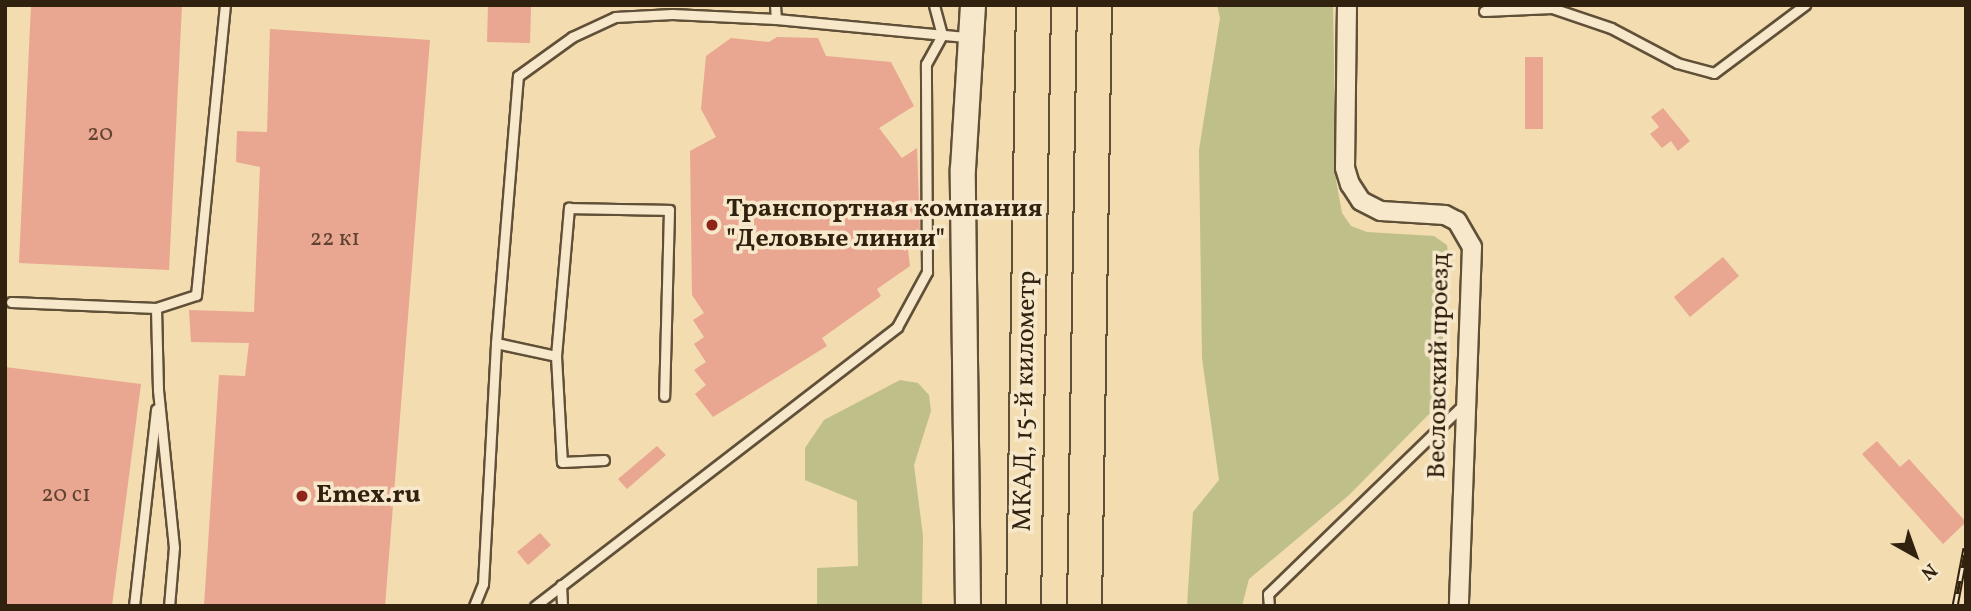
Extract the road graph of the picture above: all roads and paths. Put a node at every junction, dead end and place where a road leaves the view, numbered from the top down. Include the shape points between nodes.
1 (225, 5) edge
2 (775, 5) edge
3 (934, 5) edge
4 (973, 5) edge
5 (1094, 5) edge
6 (1348, 5) edge
7 (1805, 5) edge
8 (1552, 6) edge
9 (1484, 12) dead end
10 (1032, 17) edge
11 (776, 19) junction
12 (942, 35) junction
13 (970, 37) junction
14 (11, 302) dead end
15 (156, 308) junction
16 (496, 343) junction
17 (555, 356) junction
18 (158, 390) junction
19 (664, 396) dead end
20 (1466, 402) junction
21 (604, 460) dead end
22 (1086, 521) junction
23 (561, 585) junction
24 (134, 606) edge
25 (169, 606) edge
26 (474, 606) edge
27 (535, 606) edge
28 (562, 606) edge
29 (968, 606) edge
30 (1023, 606) edge
31 (1084, 606) edge
32 (1092, 606) edge
33 (1269, 606) edge
34 (1459, 606) edge

1 - 15 lane via 196,295
2 - 11 lane
3 - 12 lane
4 - 13 main road
5 - 22 highway
6 - 20 street, Весловский проезд via 1345,168 1350,184 1361,201 1381,211 1445,215 1457,221 1472,247
7 - 8 lane via 1714,73 1677,63 1611,27
8 - 9 lane
10 - 30 highway, МКАД, 15-й километр
11 - 12 lane
11 - 16 lane via 672,14 615,17 572,37 518,76
12 - 13 lane
12 - 23 lane via 926,64 927,272 897,327
13 - 29 main road via 963,169
14 - 15 lane
15 - 18 lane
16 - 17 lane
16 - 26 lane via 484,584
17 - 19 lane via 569,208 669,210
17 - 21 lane via 562,462
18 - 24 lane
18 - 25 lane via 174,547
20 - 33 lane via 1268,594
20 - 34 street, Весловский проезд
22 - 31 highway
22 - 32 main road
23 - 27 lane
23 - 28 lane

